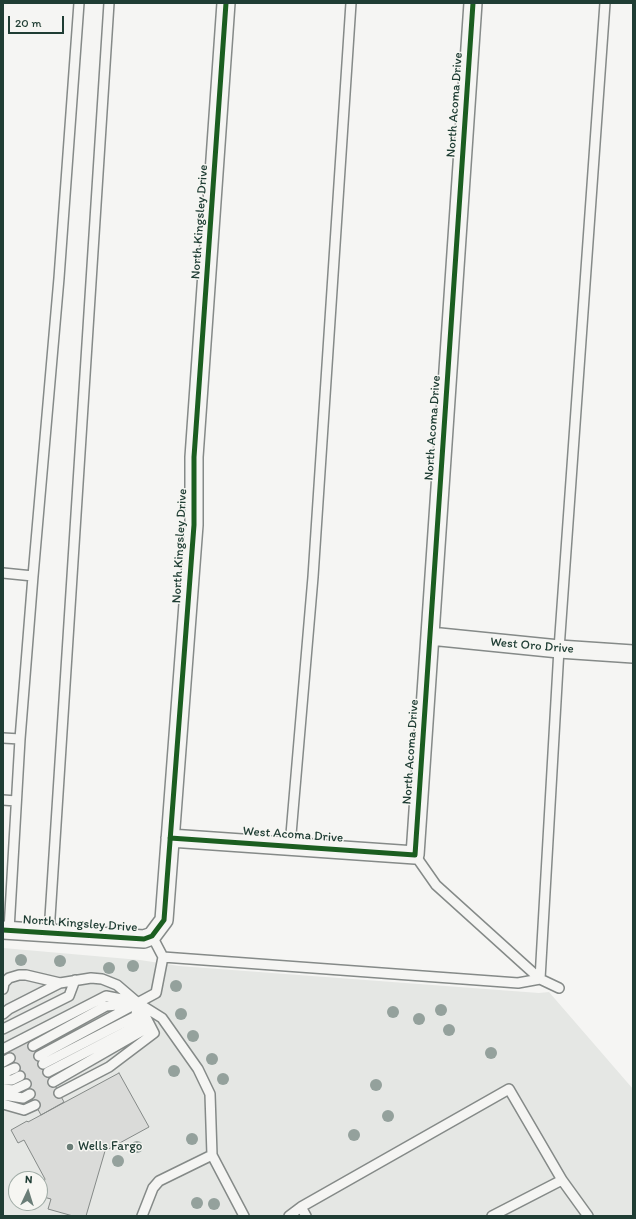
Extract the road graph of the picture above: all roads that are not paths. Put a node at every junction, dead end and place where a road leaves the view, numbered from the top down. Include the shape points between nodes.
1 (79, 3) edge
2 (109, 3) edge
3 (226, 3) edge
4 (351, 3) edge
5 (473, 3) edge
6 (605, 3) edge
7 (3, 573) edge
8 (33, 576) junction
9 (430, 636) junction
10 (559, 649) junction
11 (633, 654) edge
12 (3, 738) edge
13 (20, 739) junction
14 (3, 800) edge
15 (16, 801) junction
16 (170, 838) junction
17 (290, 846) junction
18 (415, 855) junction
19 (6, 930) edge
20 (49, 933) junction
21 (152, 936) junction
22 (163, 957) junction
23 (75, 980) junction
24 (540, 980) junction
25 (60, 983) junction
26 (559, 988) dead end
27 (3, 989) edge
28 (138, 1002) junction
29 (3, 1014) edge
30 (3, 1029) edge
31 (33, 1046) dead end
32 (3, 1049) edge
33 (38, 1056) dead end
34 (15, 1068) dead end
35 (45, 1068) dead end
36 (3, 1073) edge
37 (3, 1080) edge
38 (52, 1082) dead end
39 (3, 1089) edge
40 (59, 1093) dead end
41 (30, 1094) dead end
42 (3, 1095) edge
43 (3, 1104) edge
44 (35, 1105) dead end
45 (212, 1155) junction
46 (562, 1180) junction
47 (301, 1207) junction
48 (142, 1216) edge
49 (244, 1216) edge
50 (289, 1216) edge
51 (306, 1216) edge
52 (492, 1216) edge
53 (588, 1216) edge

1 - 8 lane via 59,278
2 - 20 lane
3 - 16 street, North Kingsley Drive via 194,456 194,525
4 - 17 lane via 313,577
5 - 9 street, North Acoma Drive
6 - 10 lane
7 - 8 lane
8 - 13 lane
9 - 10 street, West Oro Drive
9 - 18 street, North Acoma Drive
10 - 11 street, West Oro Drive
10 - 24 lane
12 - 13 lane
13 - 15 lane
14 - 15 lane
15 - 19 lane
16 - 17 street, West Acoma Drive
16 - 21 street, North Kingsley Drive via 164,920
17 - 18 street, West Acoma Drive
18 - 24 lane via 436,884
19 - 20 street, North Kingsley Drive
20 - 21 street, North Kingsley Drive via 144,939
21 - 22 lane
22 - 24 lane via 518,983
22 - 28 lane via 156,993
23 - 25 lane
23 - 28 lane via 102,979 116,984
23 - 30 lane via 69,996
24 - 26 lane
25 - 27 lane via 19,975 9,978
25 - 29 lane
28 - 31 lane via 106,1006
28 - 32 lane via 106,996
28 - 33 lane
28 - 35 lane via 136,1016
28 - 38 lane via 147,1028
28 - 40 lane via 154,1033 110,1067
28 - 45 lane via 162,1018 198,1069 210,1094
34 - 36 lane
37 - 39 lane via 23,1080 13,1090
41 - 42 lane via 23,1098
43 - 44 lane via 24,1110
45 - 48 lane via 159,1182 153,1188
45 - 49 lane
46 - 47 lane via 509,1089
46 - 52 lane
46 - 53 lane
47 - 50 lane
47 - 51 lane

